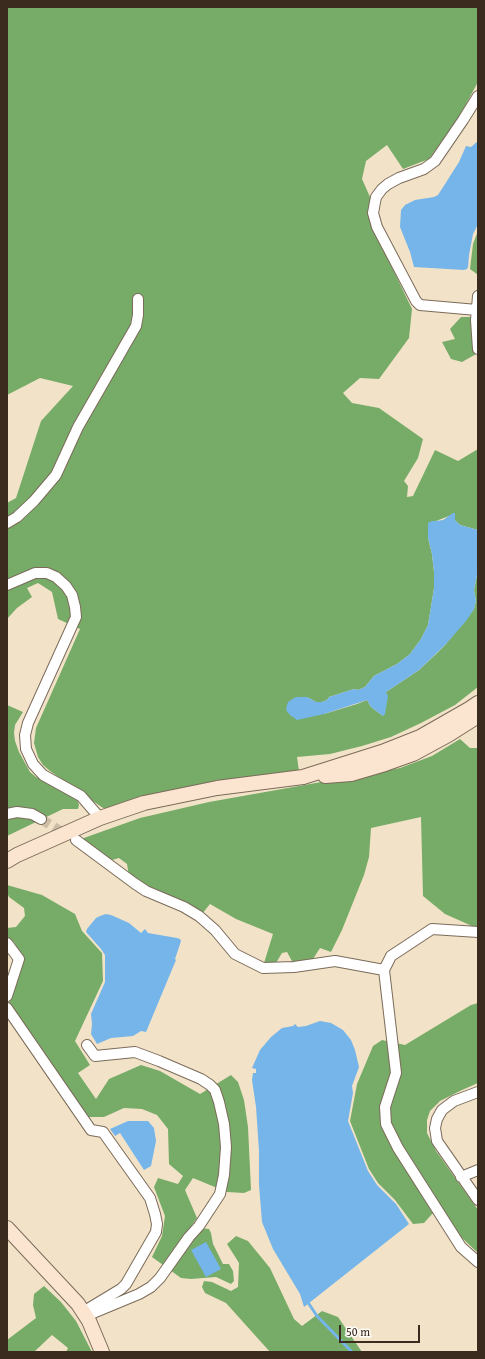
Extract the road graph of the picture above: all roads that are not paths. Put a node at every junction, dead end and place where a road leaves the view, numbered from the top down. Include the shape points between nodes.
1 (478, 96) edge
2 (478, 296) edge
3 (138, 299) dead end
4 (477, 310) junction
5 (478, 349) edge
6 (7, 523) edge
7 (7, 585) edge
8 (478, 703) edge
9 (478, 716) edge
10 (303, 777) junction
11 (7, 814) edge
12 (100, 818) junction
13 (41, 819) tunnel mouth
14 (76, 840) tunnel mouth
15 (7, 861) edge
16 (478, 932) edge
17 (7, 943) edge
18 (384, 970) junction
19 (7, 996) edge
20 (7, 1008) edge
21 (87, 1045) dead end
22 (478, 1092) edge
23 (478, 1170) edge
24 (461, 1177) junction
25 (478, 1200) edge
26 (7, 1228) edge
27 (478, 1262) edge
28 (84, 1314) junction
29 (102, 1352) edge

1 - 4 street via 435,161 382,189 376,197 374,213 377,227 420,305
2 - 4 street
3 - 6 street via 136,326 78,427 56,476 34,501
4 - 5 street
7 - 12 street via 35,573 47,573 56,577 72,595 76,617 28,723 25,735 26,750 33,764 43,775 81,796
8 - 10 street via 420,738
9 - 10 street via 413,754 385,764 351,774
10 - 12 street via 217,788 144,803
11 - 13 street via 32,814
12 - 15 street via 17,854
14 - 18 street via 146,891 199,916 235,954 264,968 335,961
16 - 18 street via 432,929 391,956
17 - 19 street via 19,959
18 - 27 street via 396,1073 385,1107 386,1124 398,1148 461,1247
20 - 28 street via 91,1130 103,1132 150,1198 155,1214 156,1232 126,1284
21 - 28 street via 96,1056 135,1052 210,1085 219,1102 226,1148 220,1194 160,1278 139,1294
22 - 24 street via 454,1101 442,1110 435,1128 438,1141
23 - 24 street
24 - 25 street
26 - 28 street via 78,1304
28 - 29 street

